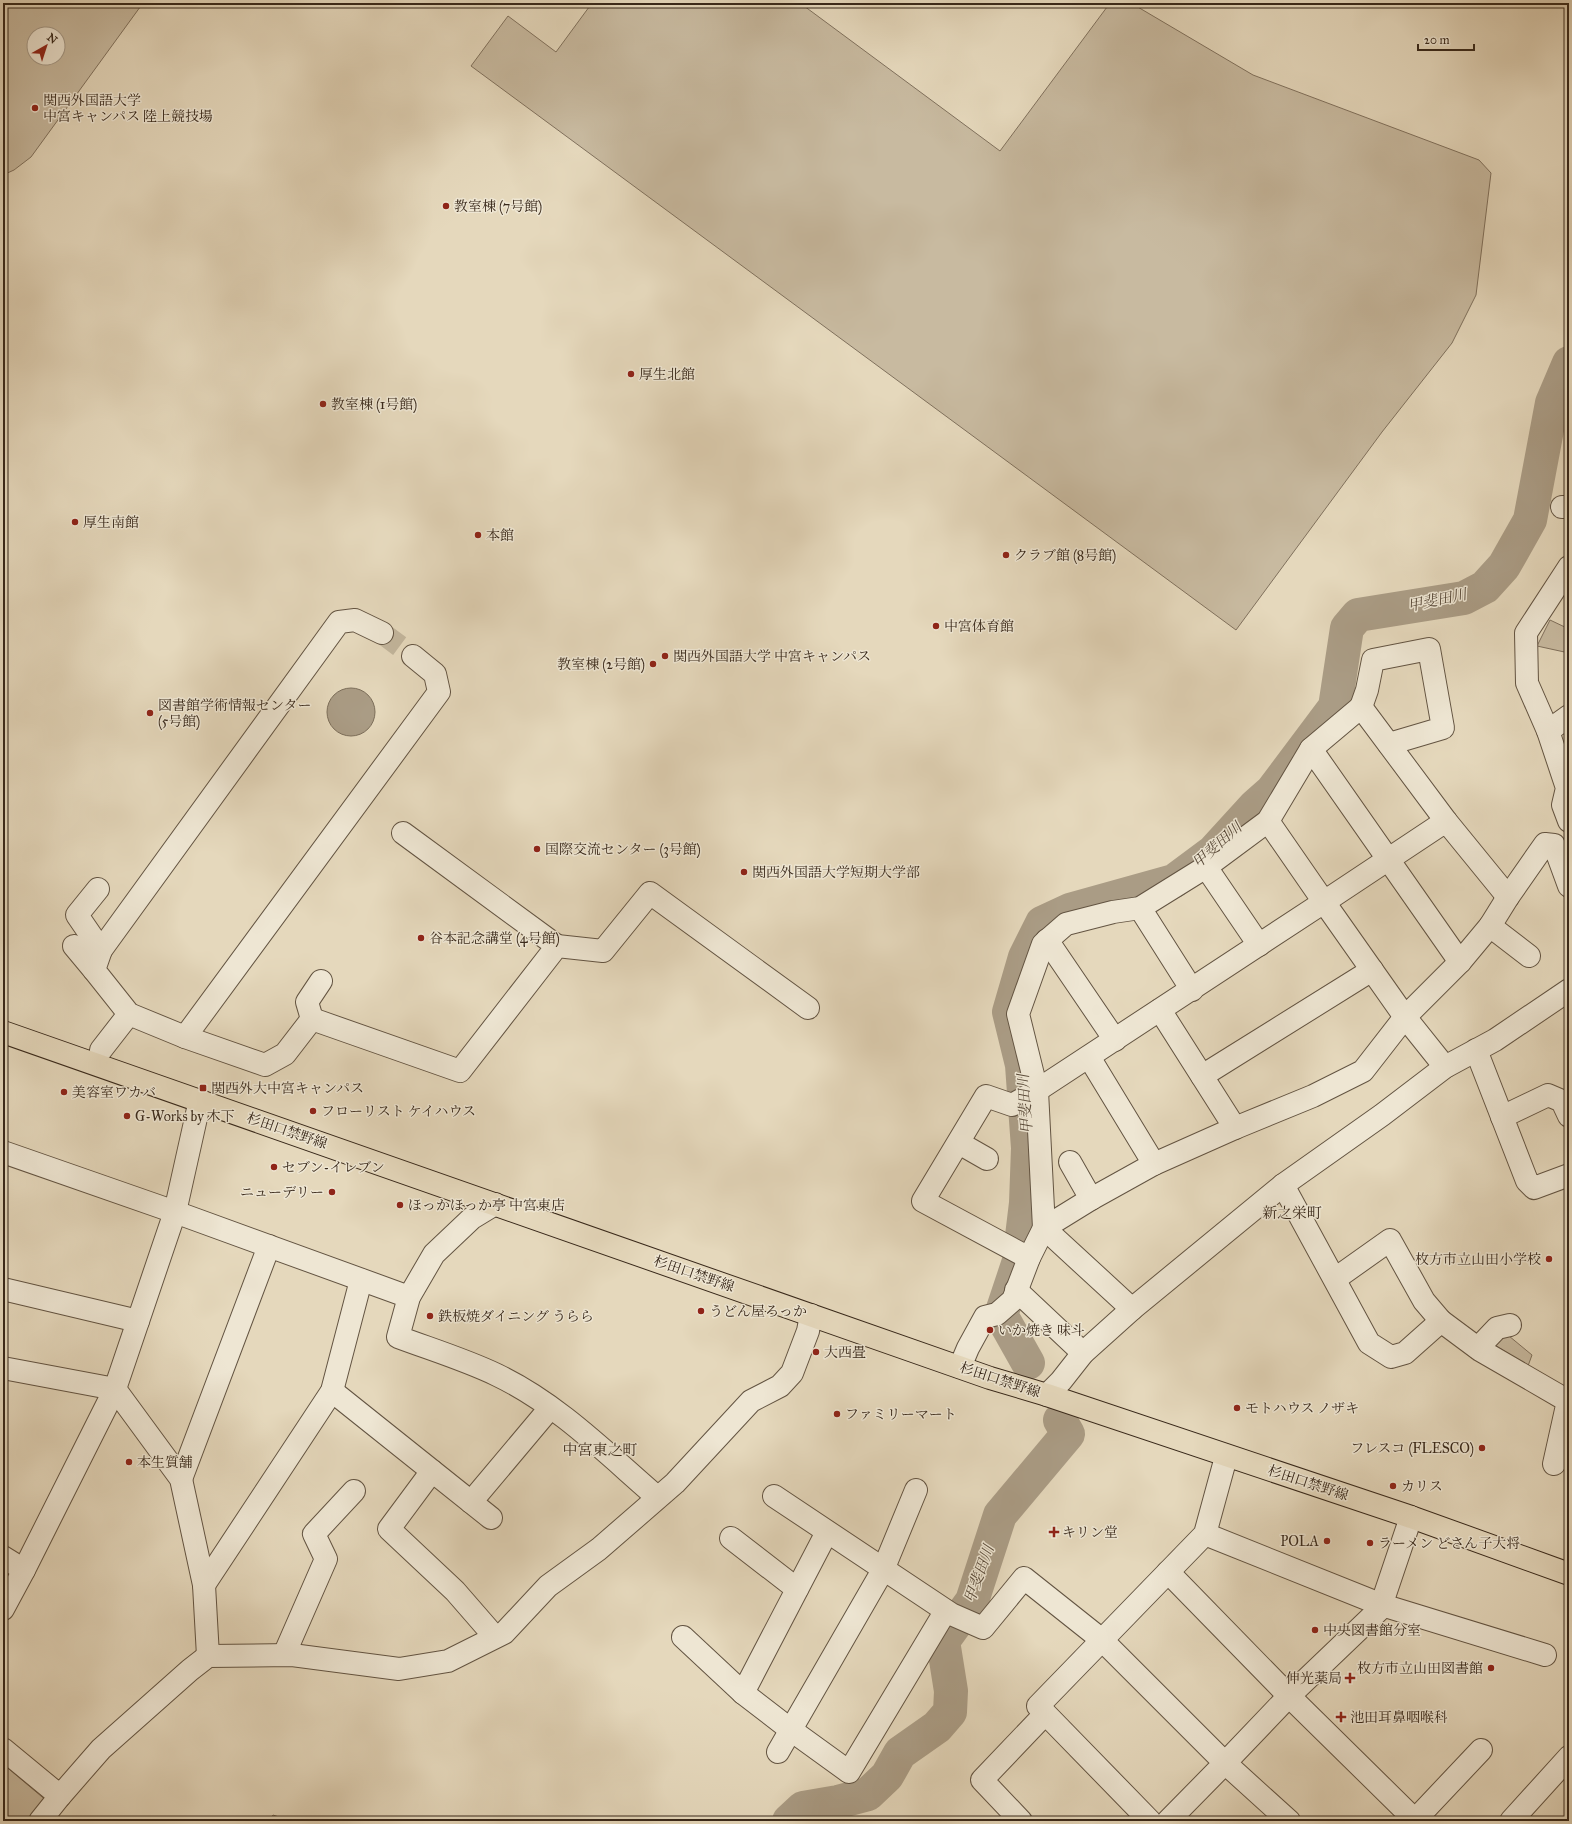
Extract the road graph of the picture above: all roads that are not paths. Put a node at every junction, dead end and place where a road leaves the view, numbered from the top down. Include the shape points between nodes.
1 (1569, 567) edge
2 (382, 633) tunnel mouth
3 (413, 656) tunnel mouth
4 (1361, 707) junction
5 (1569, 716) edge
6 (1548, 731) junction
7 (1390, 744) junction
8 (1311, 749) junction
9 (1568, 787) edge
10 (1446, 821) junction
11 (1569, 821) edge
12 (1268, 822) junction
13 (403, 833) dead end
14 (1388, 860) junction
15 (1206, 867) junction
16 (1569, 886) edge
17 (98, 889) dead end
18 (1508, 897) junction
19 (1324, 902) junction
20 (1140, 908) junction
21 (1490, 926) junction
22 (1048, 940) junction
23 (1259, 945) junction
24 (74, 946) dead end
25 (557, 946) junction
26 (101, 950) junction
27 (1529, 956) dead end
28 (1460, 962) junction
29 (94, 970) junction
30 (1372, 970) junction
31 (321, 981) dead end
32 (1192, 990) junction
33 (1569, 990) edge
34 (808, 1008) dead end
35 (1160, 1010) junction
36 (129, 1014) junction
37 (1405, 1017) junction
38 (312, 1019) junction
39 (3, 1032) edge
40 (185, 1037) junction
41 (1115, 1040) junction
42 (101, 1050) dead end
43 (1476, 1050) junction
44 (1089, 1057) junction
45 (1444, 1067) junction
46 (1202, 1076) junction
47 (1035, 1092) junction
48 (200, 1100) junction
49 (1569, 1116) edge
50 (1502, 1117) junction
51 (1235, 1128) junction
52 (959, 1143) junction
53 (3, 1152) edge
54 (987, 1159) dead end
55 (1070, 1162) dead end
56 (1154, 1164) junction
57 (1569, 1175) edge
58 (1283, 1185) junction
59 (1091, 1199) junction
60 (494, 1204) junction
61 (175, 1212) junction
62 (1044, 1228) junction
63 (269, 1246) junction
64 (1024, 1256) junction
65 (1334, 1279) junction
66 (361, 1280) junction
67 (3, 1289) edge
68 (1015, 1295) junction
69 (408, 1297) junction
70 (1132, 1308) junction
71 (811, 1315) junction
72 (1441, 1320) junction
73 (138, 1322) junction
74 (1510, 1325) dead end
75 (1478, 1348) junction
76 (1083, 1353) junction
77 (3, 1368) edge
78 (960, 1368) junction
79 (115, 1389) junction
80 (332, 1391) junction
81 (1047, 1395) junction
82 (1568, 1399) edge
83 (550, 1408) junction
84 (1226, 1457) junction
85 (1554, 1464) dead end
86 (432, 1471) junction
87 (181, 1479) junction
88 (916, 1490) dead end
89 (354, 1491) dead end
90 (774, 1496) dead end
91 (657, 1497) junction
92 (471, 1502) junction
93 (1411, 1517) junction
94 (491, 1518) dead end
95 (827, 1532) junction
96 (1205, 1534) junction
97 (731, 1538) dead end
98 (3, 1557) edge
99 (24, 1570) junction
100 (883, 1570) junction
101 (1168, 1572) junction
102 (1569, 1574) edge
103 (204, 1585) junction
104 (797, 1589) junction
105 (1382, 1606) junction
106 (3, 1608) edge
107 (953, 1615) junction
108 (683, 1636) dead end
109 (495, 1637) junction
110 (1102, 1640) junction
111 (284, 1655) junction
112 (1544, 1655) dead end
113 (208, 1656) junction
114 (743, 1693) junction
115 (1289, 1696) junction
116 (1045, 1714) junction
117 (791, 1730) junction
118 (3, 1749) edge
119 (1482, 1750) dead end
120 (778, 1752) dead end
121 (1569, 1757) edge
122 (1226, 1763) junction
123 (60, 1796) junction
124 (40, 1821) edge
125 (1021, 1821) edge
126 (1150, 1821) edge
127 (1168, 1821) edge
128 (1289, 1821) edge
129 (1415, 1821) edge
130 (1511, 1821) edge

1 - 6 street via 1526,633 1527,683
2 - 26 street via 355,620 339,622
3 - 40 street via 435,674 439,692
4 - 7 street
4 - 7 street via 1373,660 1429,649 1443,728
4 - 8 street
5 - 6 street
6 - 9 street
7 - 10 street
8 - 12 street
8 - 14 street
9 - 11 street via 1563,805
10 - 14 street
10 - 18 street
12 - 15 street
12 - 19 street
13 - 25 street
14 - 19 street
14 - 28 street
15 - 20 street
15 - 23 street
16 - 18 street via 1554,845 1545,844
17 - 26 street via 77,915
18 - 21 street
19 - 23 street
19 - 30 street
20 - 22 street via 1066,924
20 - 32 street
21 - 27 street
21 - 28 street
22 - 41 street
22 - 47 street via 1043,944 1018,1014
23 - 32 street
24 - 29 street
25 - 34 street via 603,951 650,893
25 - 38 street via 460,1071
26 - 29 street
28 - 37 street
29 - 36 street
30 - 37 street
30 - 46 street
31 - 38 street via 307,1002
32 - 35 street
33 - 43 street
35 - 41 street
35 - 46 street
36 - 40 street
36 - 42 street
37 - 45 street
37 - 51 street via 1363,1071 1313,1096
38 - 40 street via 285,1054 265,1065
39 - 48 main road, 杉田口禁野線
41 - 44 street
43 - 45 street
43 - 50 street
44 - 47 street
44 - 56 street
45 - 58 street via 1382,1115
46 - 51 street
47 - 52 street via 1012,1105 986,1096
47 - 62 street
48 - 60 main road, 杉田口禁野線
48 - 61 street
49 - 50 street via 1562,1101 1548,1095
50 - 57 street via 1527,1181 1534,1188
51 - 56 street
52 - 54 street
52 - 64 street via 923,1201
53 - 61 street
55 - 59 street
56 - 59 street
58 - 65 street
58 - 70 street
59 - 62 street
60 - 69 street via 472,1218 434,1254
60 - 71 main road, 杉田口禁野線
61 - 63 street
61 - 73 street
62 - 64 street
62 - 70 street
63 - 66 street
63 - 87 street
64 - 68 street
65 - 72 street via 1369,1343 1391,1357 1405,1353
65 - 72 street via 1390,1240 1424,1301
66 - 69 street
66 - 80 street
67 - 73 street
68 - 76 street
68 - 78 street via 997,1314 985,1317
69 - 83 street via 398,1337 497,1375
70 - 76 street
71 - 78 main road, 杉田口禁野線
71 - 91 street via 808,1331 792,1373 780,1386 751,1401 675,1483
72 - 75 street
73 - 79 street
74 - 75 street via 1497,1328
75 - 82 street
76 - 81 street via 1061,1382
77 - 79 street
78 - 81 main road, 杉田口禁野線
79 - 87 street
79 - 99 street
80 - 86 street
80 - 103 street
81 - 84 main road, 杉田口禁野線
82 - 85 street
83 - 91 street via 573,1424
83 - 92 street
84 - 93 main road, 杉田口禁野線
84 - 96 street
86 - 92 street
86 - 109 street via 389,1529 455,1591
87 - 103 street
88 - 100 street
89 - 111 street via 314,1534 326,1559
90 - 95 street
91 - 109 street via 599,1549 548,1586 504,1633
92 - 94 street
93 - 102 main road, 杉田口禁野線
93 - 105 street
95 - 100 street
95 - 104 street
96 - 101 street
96 - 105 street
97 - 104 street
98 - 99 street
99 - 106 street
100 - 107 street
100 - 117 street
101 - 110 street
101 - 115 street
103 - 113 street
104 - 114 street
105 - 112 street
105 - 115 street
107 - 110 street via 983,1628 1024,1578
107 - 117 street via 849,1772
108 - 114 street
109 - 111 street via 448,1661 399,1669
110 - 116 street via 1038,1706
110 - 122 street
111 - 113 street
113 - 123 street via 101,1749
114 - 117 street
115 - 122 street
115 - 129 street
116 - 125 street via 982,1780
116 - 126 street
117 - 120 street
118 - 123 street
119 - 129 street
121 - 130 street
122 - 127 street
122 - 128 street
123 - 124 street

